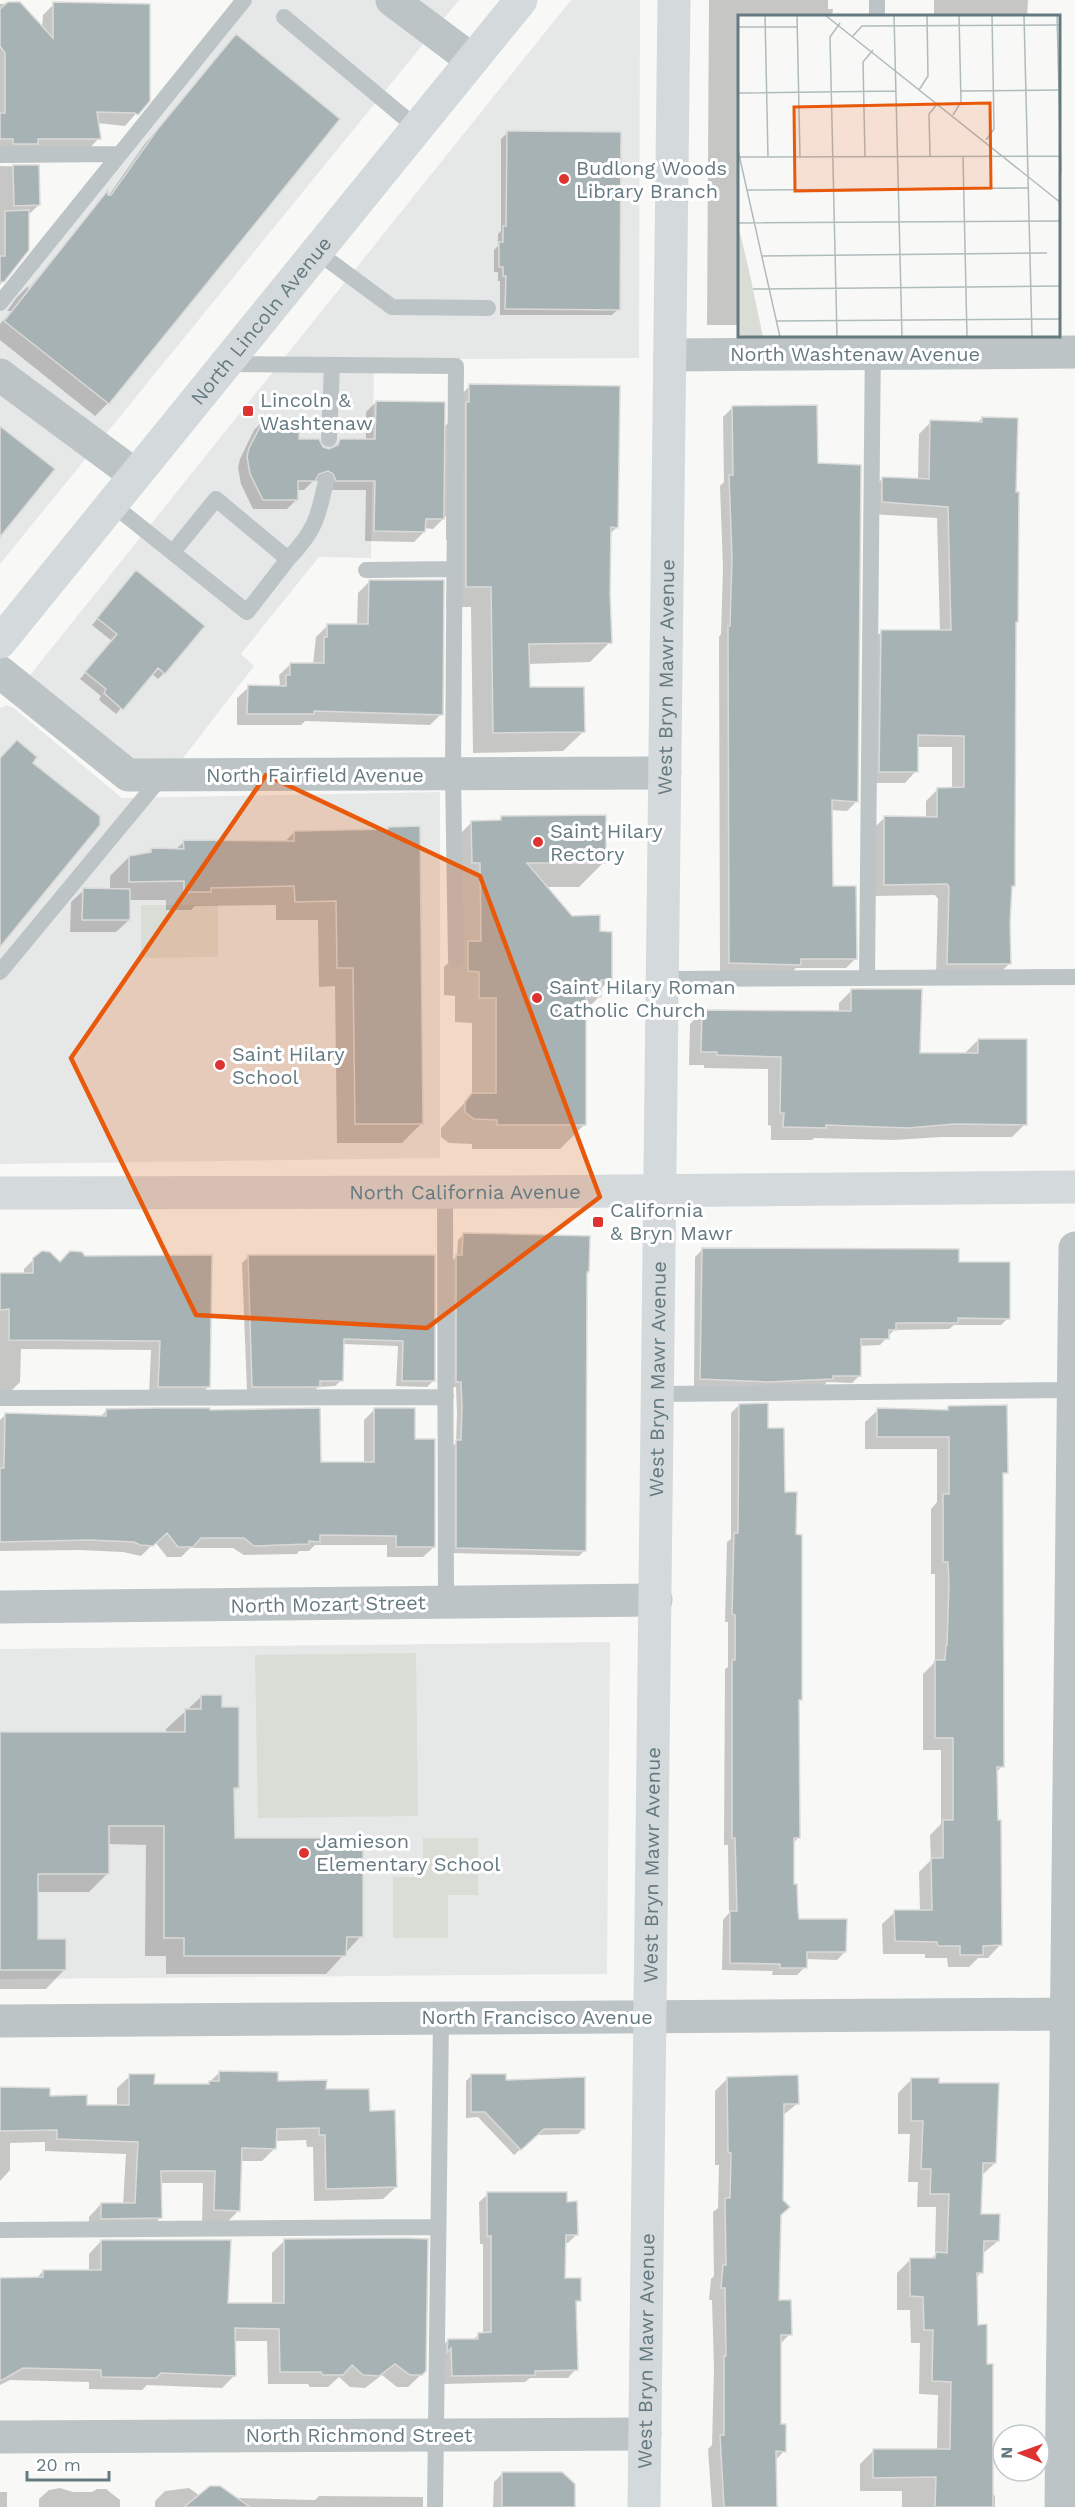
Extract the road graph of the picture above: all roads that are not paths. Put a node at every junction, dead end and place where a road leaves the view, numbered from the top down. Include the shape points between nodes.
1 (244, 0) edge
2 (392, 0) edge
3 (521, 0) edge
4 (674, 0) edge
5 (284, 17) dead end
6 (472, 60) junction
7 (417, 128) junction
8 (120, 154) junction
9 (0, 155) edge
10 (316, 251) junction
11 (0, 303) edge
12 (488, 308) dead end
13 (873, 345) edge
14 (1075, 352) edge
15 (670, 355) junction
16 (224, 364) junction
17 (332, 365) junction
18 (0, 375) edge
19 (329, 439) dead end
20 (135, 475) junction
21 (326, 481) dead end
22 (112, 504) junction
23 (173, 552) junction
24 (288, 559) junction
25 (455, 569) junction
26 (366, 570) dead end
27 (0, 642) edge
28 (0, 672) edge
29 (666, 773) junction
30 (453, 774) junction
31 (163, 775) junction
32 (456, 960) dead end
33 (0, 972) edge
34 (1075, 977) edge
35 (867, 978) junction
36 (663, 979) junction
37 (1075, 1188) edge
38 (661, 1191) junction
39 (445, 1192) junction
40 (0, 1193) edge
41 (1075, 1248) edge
42 (1073, 1390) junction
43 (659, 1394) junction
44 (446, 1397) junction
45 (0, 1398) edge
46 (656, 1600) junction
47 (446, 1603) junction
48 (0, 1607) edge
49 (1071, 2014) edge
50 (651, 2016) junction
51 (441, 2018) junction
52 (0, 2021) edge
53 (438, 2227) junction
54 (0, 2230) edge
55 (645, 2434) junction
56 (436, 2435) junction
57 (0, 2437) edge
58 (435, 2507) edge
59 (644, 2507) edge
60 (1061, 2507) edge

1 - 8 lane
2 - 6 street
3 - 6 street, North Lincoln Avenue
4 - 15 street, West Bryn Mawr Avenue
5 - 7 lane
6 - 7 street, North Lincoln Avenue
7 - 10 street, North Lincoln Avenue
8 - 9 lane
8 - 11 lane
10 - 12 lane via 392,307
10 - 16 street, North Lincoln Avenue
13 - 14 street, North Washtenaw Avenue
13 - 15 street, North Washtenaw Avenue
13 - 35 lane
15 - 29 street, West Bryn Mawr Avenue
16 - 17 lane
16 - 20 street, North Lincoln Avenue
17 - 19 lane
17 - 25 lane via 456,366
18 - 20 street
20 - 22 street, North Lincoln Avenue
21 - 24 lane via 318,518 307,539
22 - 23 lane
22 - 27 street, North Lincoln Avenue
23 - 24 lane via 216,499
23 - 24 lane via 247,612
25 - 26 lane
25 - 30 lane
28 - 31 street, North Fairfield Avenue via 128,775
29 - 30 street, North Fairfield Avenue
29 - 36 street, West Bryn Mawr Avenue
30 - 31 street, North Fairfield Avenue
30 - 32 lane
31 - 33 lane
34 - 35 lane
35 - 36 lane
36 - 38 street, West Bryn Mawr Avenue
37 - 38 street, North California Avenue
38 - 39 street, North California Avenue
38 - 43 street, West Bryn Mawr Avenue
39 - 40 street, North California Avenue
39 - 44 lane
41 - 42 street
42 - 43 lane
42 - 49 street
43 - 46 street, West Bryn Mawr Avenue
44 - 45 lane
44 - 47 lane
46 - 47 street, North Mozart Street
46 - 50 street, West Bryn Mawr Avenue
47 - 48 street, North Mozart Street
49 - 50 street, North Francisco Avenue
49 - 60 street
50 - 51 street, North Francisco Avenue
50 - 55 street, West Bryn Mawr Avenue
51 - 52 street, North Francisco Avenue
51 - 53 lane
53 - 54 lane
53 - 56 lane
55 - 56 street, North Richmond Street
55 - 59 street, West Bryn Mawr Avenue
56 - 57 street, North Richmond Street
56 - 58 lane

